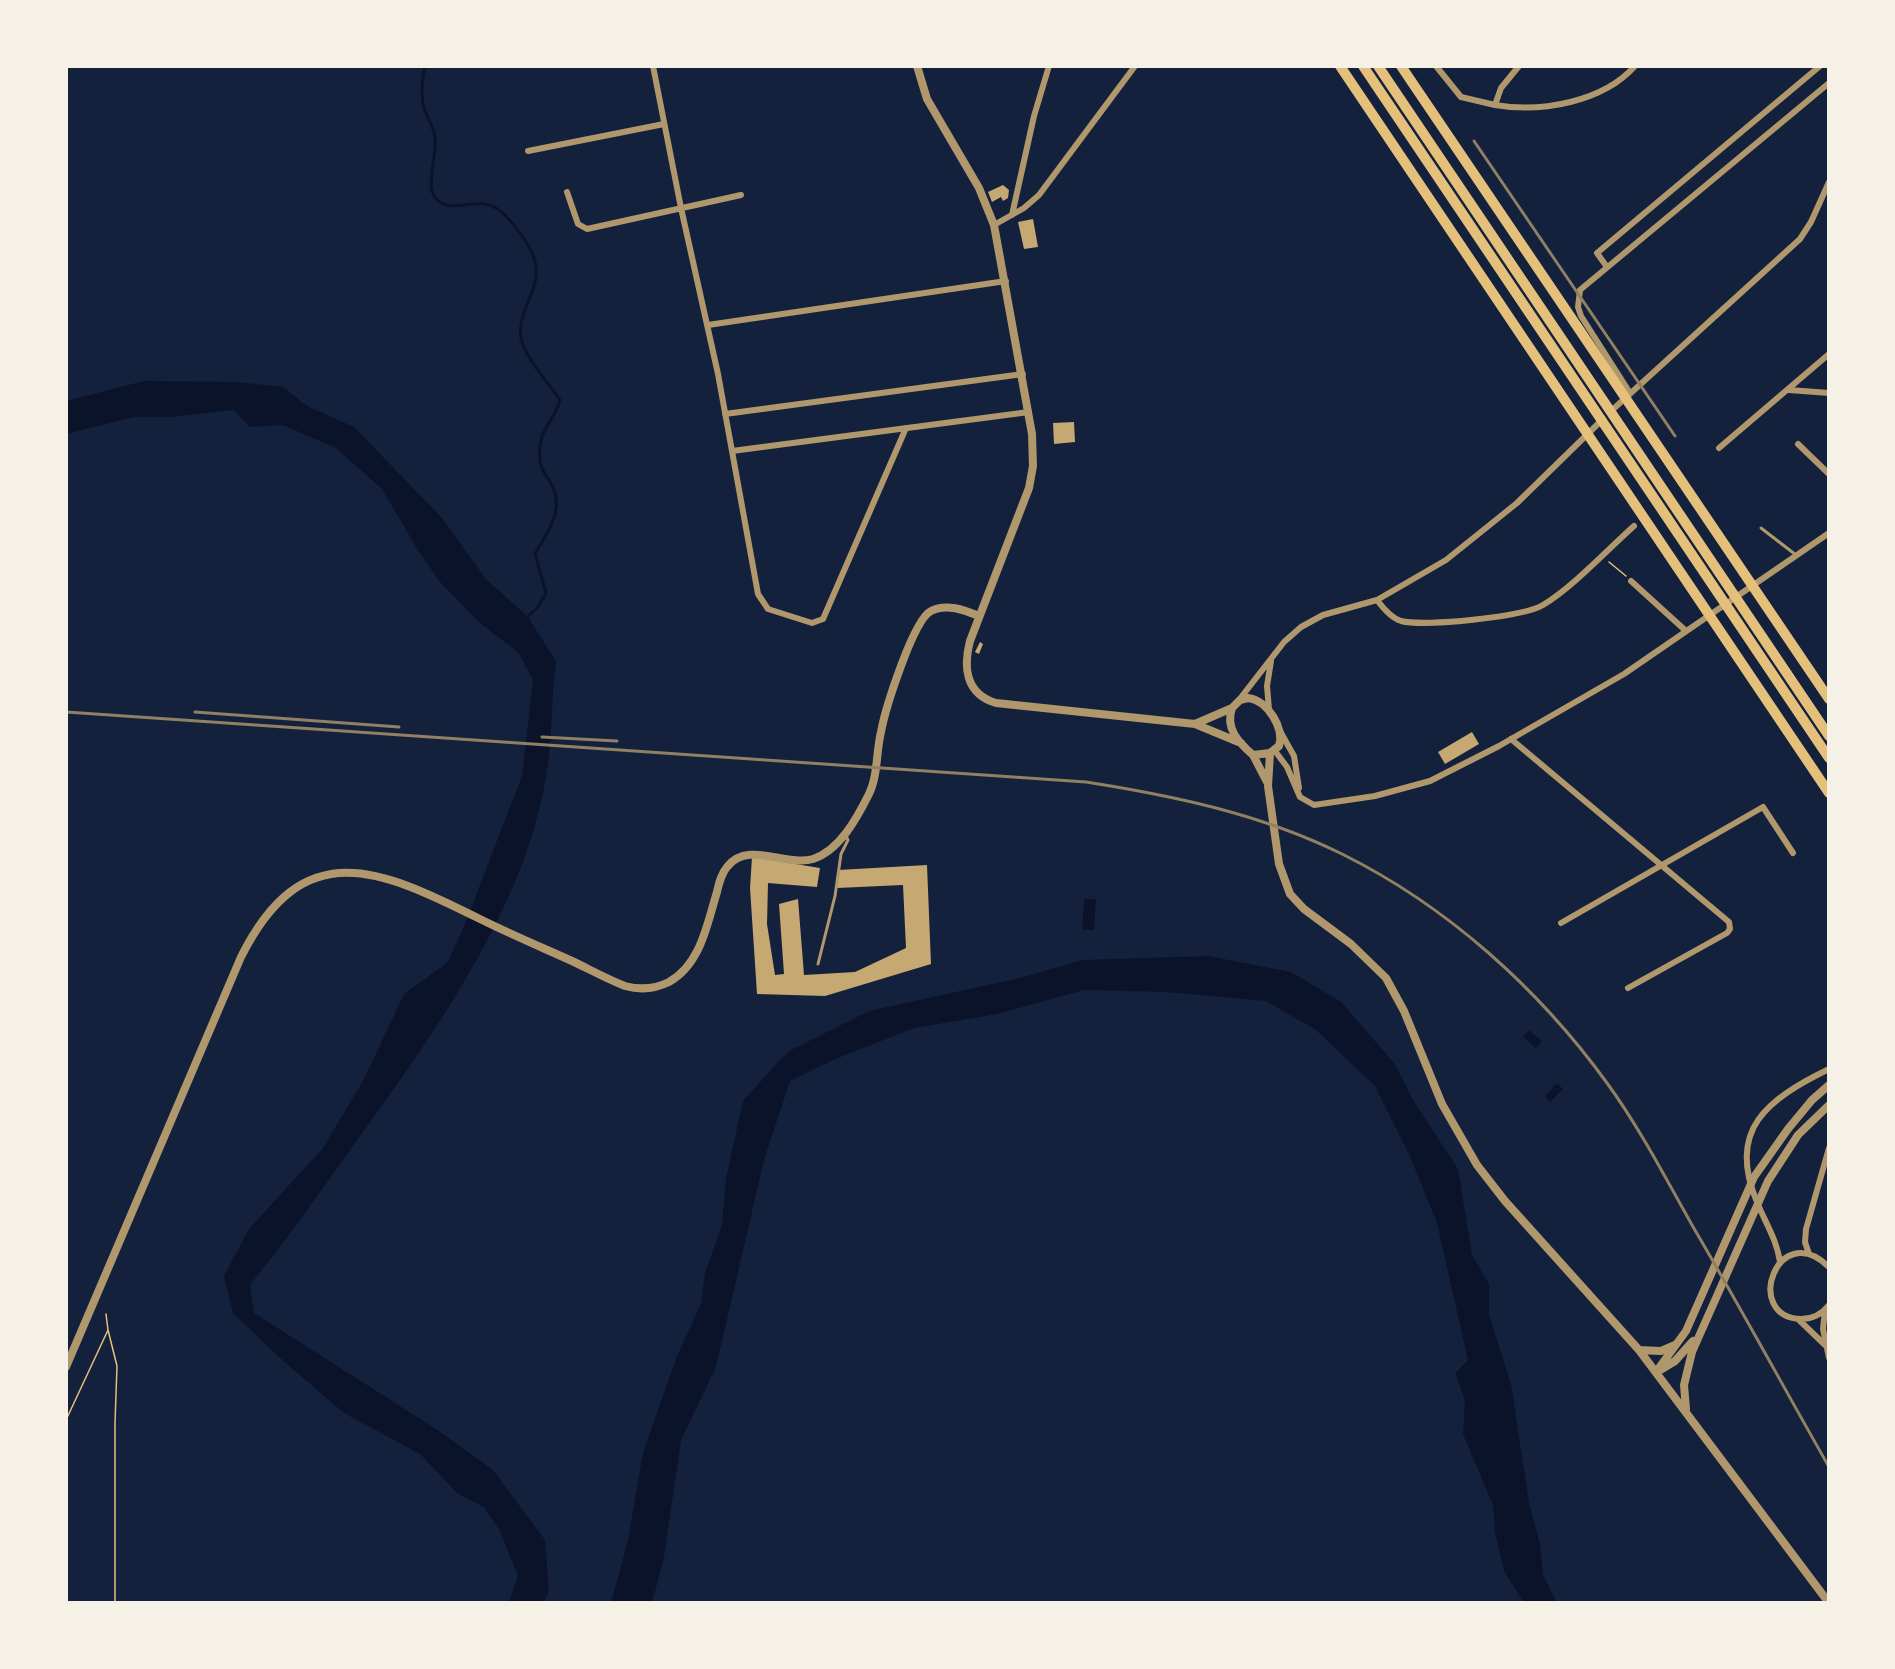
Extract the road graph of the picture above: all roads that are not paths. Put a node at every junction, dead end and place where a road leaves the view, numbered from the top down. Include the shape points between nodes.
1 (653, 66) edge
2 (917, 66) edge
3 (1049, 66) edge
4 (1135, 66) edge
5 (1340, 66) edge
6 (1363, 66) edge
7 (1378, 66) edge
8 (1401, 66) edge
9 (1436, 66) edge
10 (1519, 66) edge
11 (1635, 66) edge
12 (1821, 66) edge
13 (1829, 82) edge
14 (1495, 105) junction
15 (664, 124) junction
16 (528, 151) dead end
17 (1829, 182) edge
18 (567, 192) dead end
19 (741, 195) dead end
20 (681, 208) junction
21 (1012, 215) junction
22 (994, 225) junction
23 (1607, 267) junction
24 (1006, 281) junction
25 (708, 326) junction
26 (1829, 354) edge
27 (1023, 374) junction
28 (1789, 390) junction
29 (1630, 393) junction
30 (1829, 393) edge
31 (1029, 412) junction
32 (725, 414) junction
33 (906, 428) junction
34 (1798, 444) dead end
35 (1719, 448) dead end
36 (732, 451) junction
37 (1829, 474) edge
38 (1634, 525) dead end
39 (1761, 528) dead end
40 (1827, 537) edge
41 (1796, 555) junction
42 (1631, 581) road end
43 (1377, 600) junction
44 (979, 616) junction
45 (1686, 630) junction
46 (1272, 658) junction
47 (1829, 699) edge
48 (1234, 706) junction
49 (1269, 710) junction
50 (1195, 724) junction
51 (1278, 729) junction
52 (1829, 736) edge
53 (1511, 739) junction
54 (1241, 743) junction
55 (1273, 752) junction
56 (1253, 755) junction
57 (1829, 758) edge
58 (1269, 786) junction
59 (1829, 793) edge
60 (1299, 795) junction
61 (845, 833) junction
62 (1793, 853) dead end
63 (1662, 867) junction
64 (1561, 923) dead end
65 (818, 964) dead end
66 (1628, 988) dead end
67 (1829, 1069) edge
68 (1829, 1085) edge
69 (1829, 1105) edge
70 (1829, 1148) edge
71 (1809, 1254) junction
72 (1780, 1262) junction
73 (1829, 1267) edge
74 (1827, 1308) edge
75 (1797, 1319) junction
76 (1698, 1335) junction
77 (1679, 1343) junction
78 (1825, 1345) junction
79 (1639, 1350) junction
80 (1829, 1358) edge
81 (66, 1367) edge
82 (1656, 1372) junction
83 (1687, 1413) junction
84 (1829, 1603) edge

1 - 15 street
2 - 22 street via 927,99 979,188
3 - 21 street
4 - 21 street via 1039,195
5 - 59 highway
6 - 57 highway
7 - 52 highway
8 - 47 highway
9 - 14 street via 1461,96
10 - 14 street via 1503,85
11 - 14 street via 1601,91 1522,108
12 - 23 street via 1597,253
13 - 23 street
15 - 16 street
15 - 20 street
17 - 29 street via 1800,239
18 - 20 street via 578,224 587,229
19 - 20 street
20 - 25 street
21 - 22 street
22 - 24 street
23 - 29 street via 1580,290 1578,307
24 - 25 street
24 - 27 street
25 - 32 street
26 - 28 street
27 - 31 street
27 - 32 street
28 - 30 street
28 - 35 street
29 - 43 street via 1517,503 1446,560
31 - 33 street
31 - 44 street via 1033,450 1030,484
32 - 36 street
33 - 36 street
33 - 36 street via 825,616 814,622 774,613 760,600
34 - 37 street
38 - 43 street via 1547,602 1528,611 1452,621 1408,622 1392,616
39 - 41 lane
40 - 41 street
41 - 45 street
42 - 45 street
43 - 46 street via 1313,620 1292,634
44 - 50 street via 966,665 970,684 982,698 1004,705
44 - 61 street via 949,608 925,615 899,674 880,737 872,788
45 - 53 street via 1624,674
46 - 48 street
46 - 49 street via 1267,679
48 - 49 street via 1244,698 1255,699
48 - 50 street
48 - 54 street via 1229,723
49 - 51 street
50 - 54 street
51 - 55 street via 1281,739
51 - 60 street via 1294,756
53 - 60 street via 1446,774 1405,789 1316,805
53 - 63 street
54 - 56 street
55 - 56 street
55 - 58 street
55 - 60 street via 1287,767
56 - 58 street
58 - 79 street via 1282,878 1293,898 1351,944 1389,983 1409,1022 1436,1093 1483,1173
61 - 65 lane via 848,840 841,854
61 - 81 street via 813,859 749,854 732,862 722,876 695,956 679,975 658,987 640,989 625,986 388,878 347,872 320,877 284,895 270,909 241,957
62 - 63 street via 1763,807
63 - 64 street
63 - 66 street via 1726,918 1730,930
67 - 72 street via 1793,1088 1751,1128 1745,1167
68 - 77 street via 1788,1129 1754,1177
69 - 76 street via 1798,1135 1768,1181
70 - 71 street via 1806,1229
71 - 72 street via 1798,1253
71 - 73 street
72 - 75 street via 1770,1281 1770,1291 1779,1310
74 - 75 street via 1817,1316
74 - 78 street
75 - 78 street
76 - 82 street via 1676,1361
76 - 83 street via 1685,1376
77 - 79 street via 1661,1351
77 - 82 street
78 - 80 street
79 - 82 street
82 - 83 street
83 - 84 street

